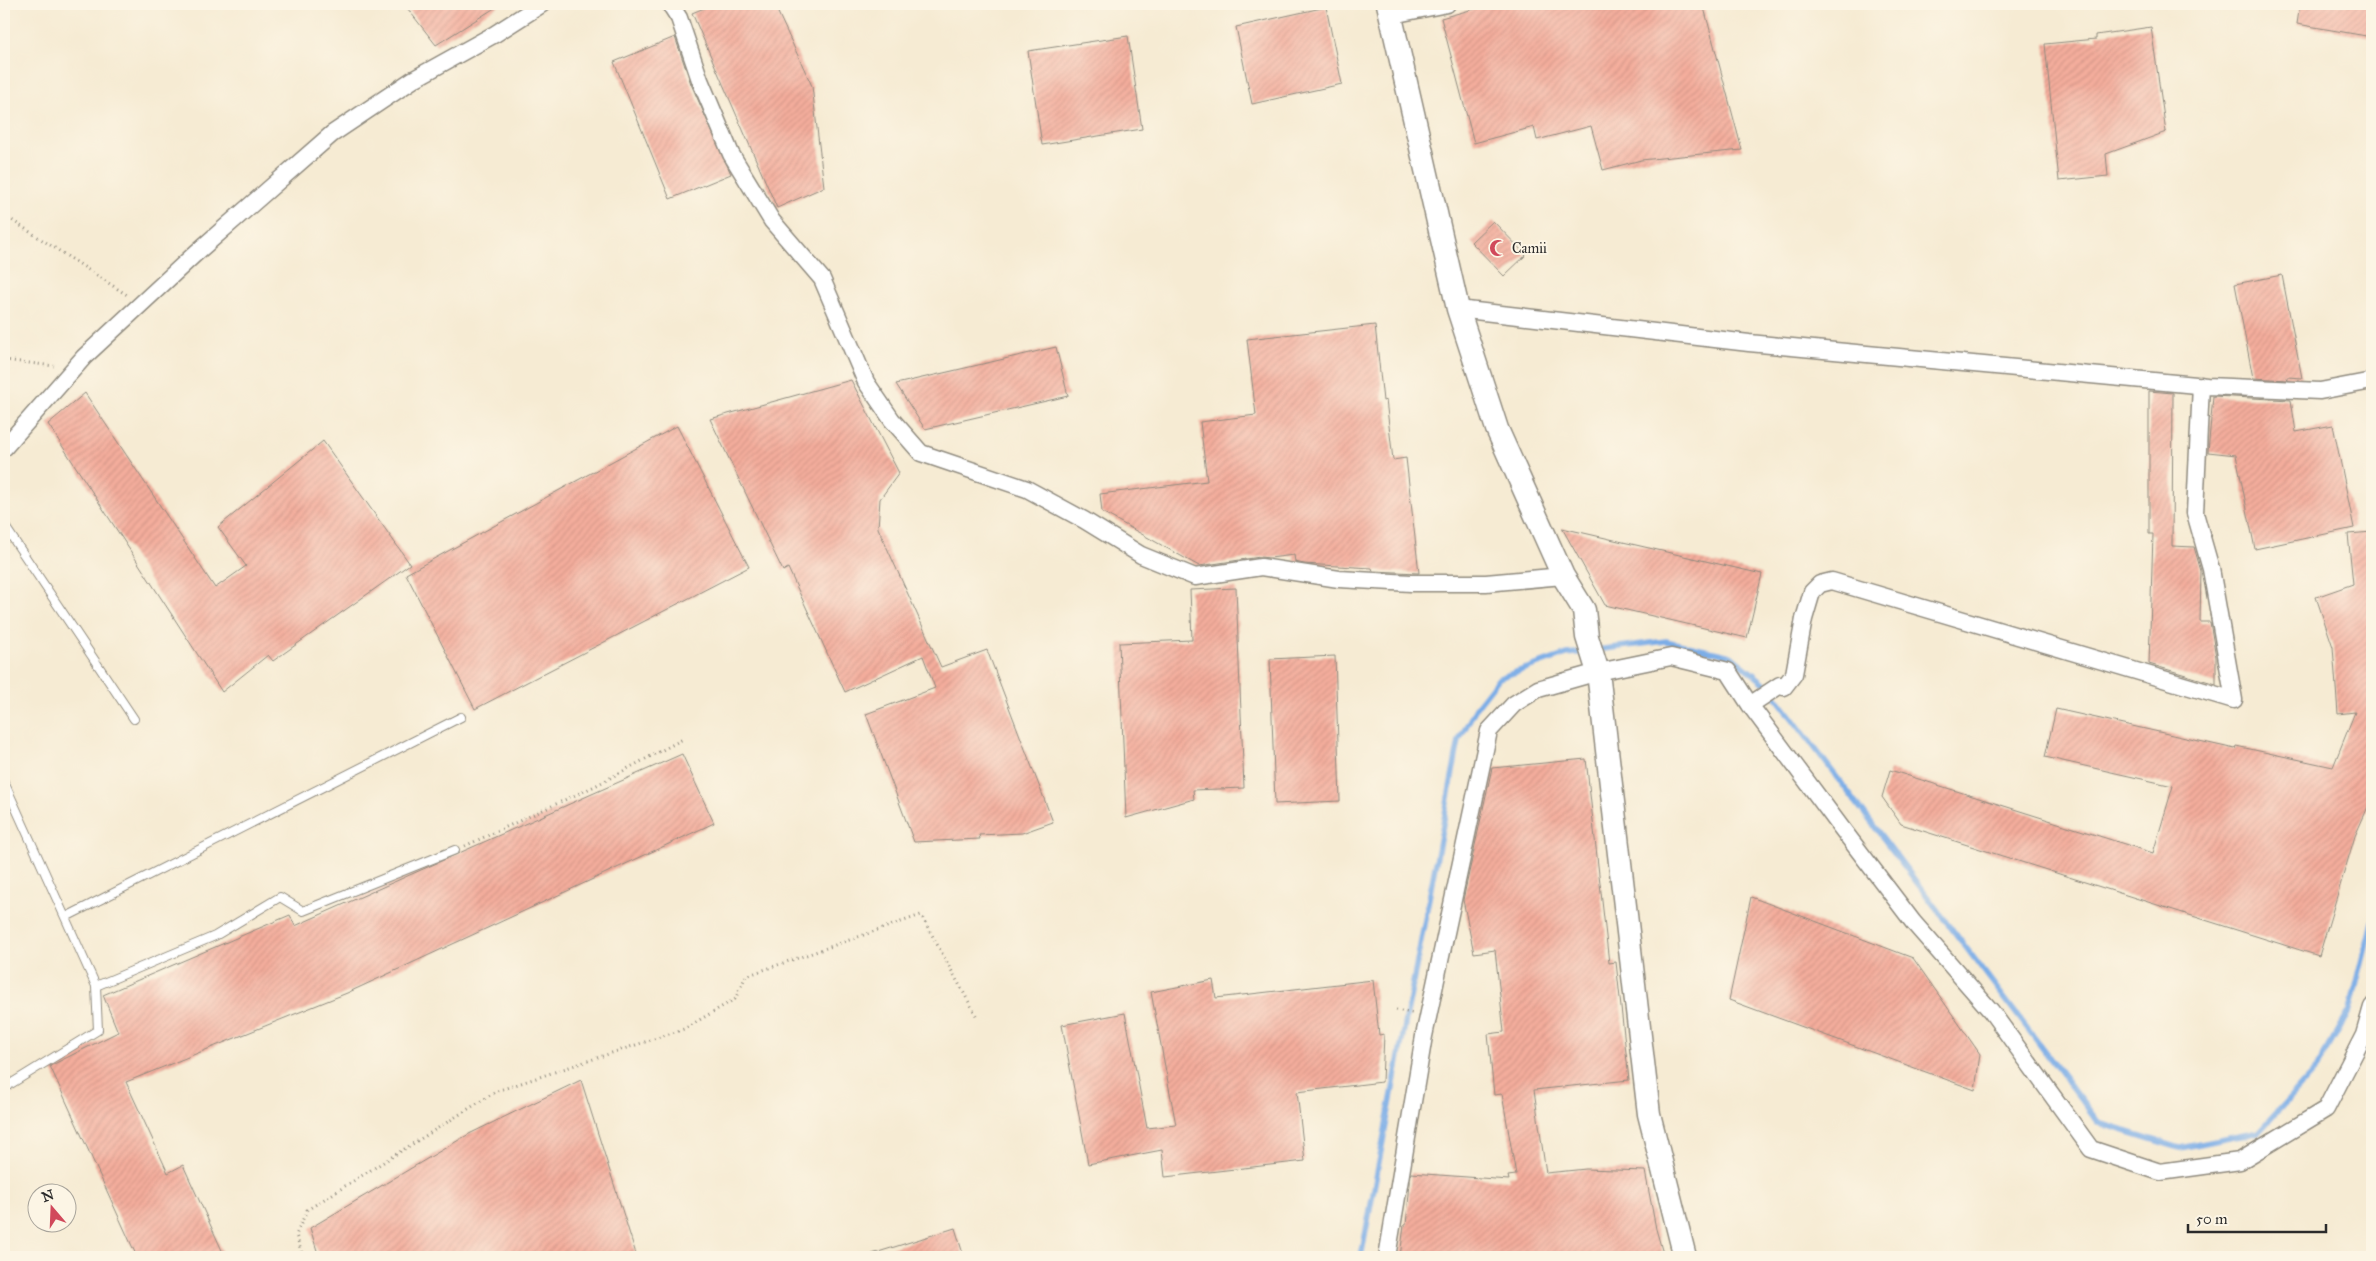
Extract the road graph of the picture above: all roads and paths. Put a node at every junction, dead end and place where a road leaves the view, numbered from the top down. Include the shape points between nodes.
1 (542, 4) edge
2 (670, 4) edge
3 (1447, 4) edge
4 (1390, 10) edge
5 (4, 215) edge
6 (141, 304) junction
7 (1458, 309) junction
8 (4, 360) edge
9 (74, 369) junction
10 (2372, 381) edge
11 (2201, 386) junction
12 (4, 448) edge
13 (4, 525) edge
14 (1563, 576) junction
15 (1596, 667) junction
16 (1756, 702) junction
17 (460, 717) dead end
18 (134, 719) dead end
19 (683, 739) dead end
20 (4, 782) edge
21 (455, 850) joint
22 (66, 917) junction
23 (96, 986) junction
24 (2372, 1007) edge
25 (977, 1017) dead end
26 (4, 1088) edge
27 (303, 1257) edge
28 (1388, 1257) edge
29 (1685, 1257) edge

1 - 6 street via 414,79 332,134
2 - 14 street via 679,18 700,80 731,154 772,221 822,279 866,382 892,420 921,453 1027,489 1140,555 1195,576 1260,567 1339,579 1410,583 1486,583
3 - 4 street
4 - 7 street
5 - 6 path
6 - 9 street
7 - 11 street via 1749,343
7 - 14 street via 1497,429
8 - 9 path
9 - 12 street
10 - 11 street via 2320,391
11 - 16 street via 2195,513 2211,569 2234,700 1832,580 1820,584 1812,592 1794,674 1784,687 1780,684
13 - 18 lane
14 - 15 street via 1584,610
15 - 16 street via 1671,657 1728,671
15 - 28 street via 1538,688 1514,704 1489,732 1424,1036
15 - 29 street via 1649,1114
16 - 24 street via 1913,922 1992,1011 2091,1149 2160,1172 2240,1161 2326,1109 2364,1035
17 - 22 lane
19 - 21 path via 595,786
20 - 22 lane
21 - 23 lane via 303,911 280,897 215,936
22 - 23 lane
23 - 26 lane via 98,1030
25 - 27 path via 921,915 746,976 735,999 684,1029 497,1091 307,1210 296,1235

